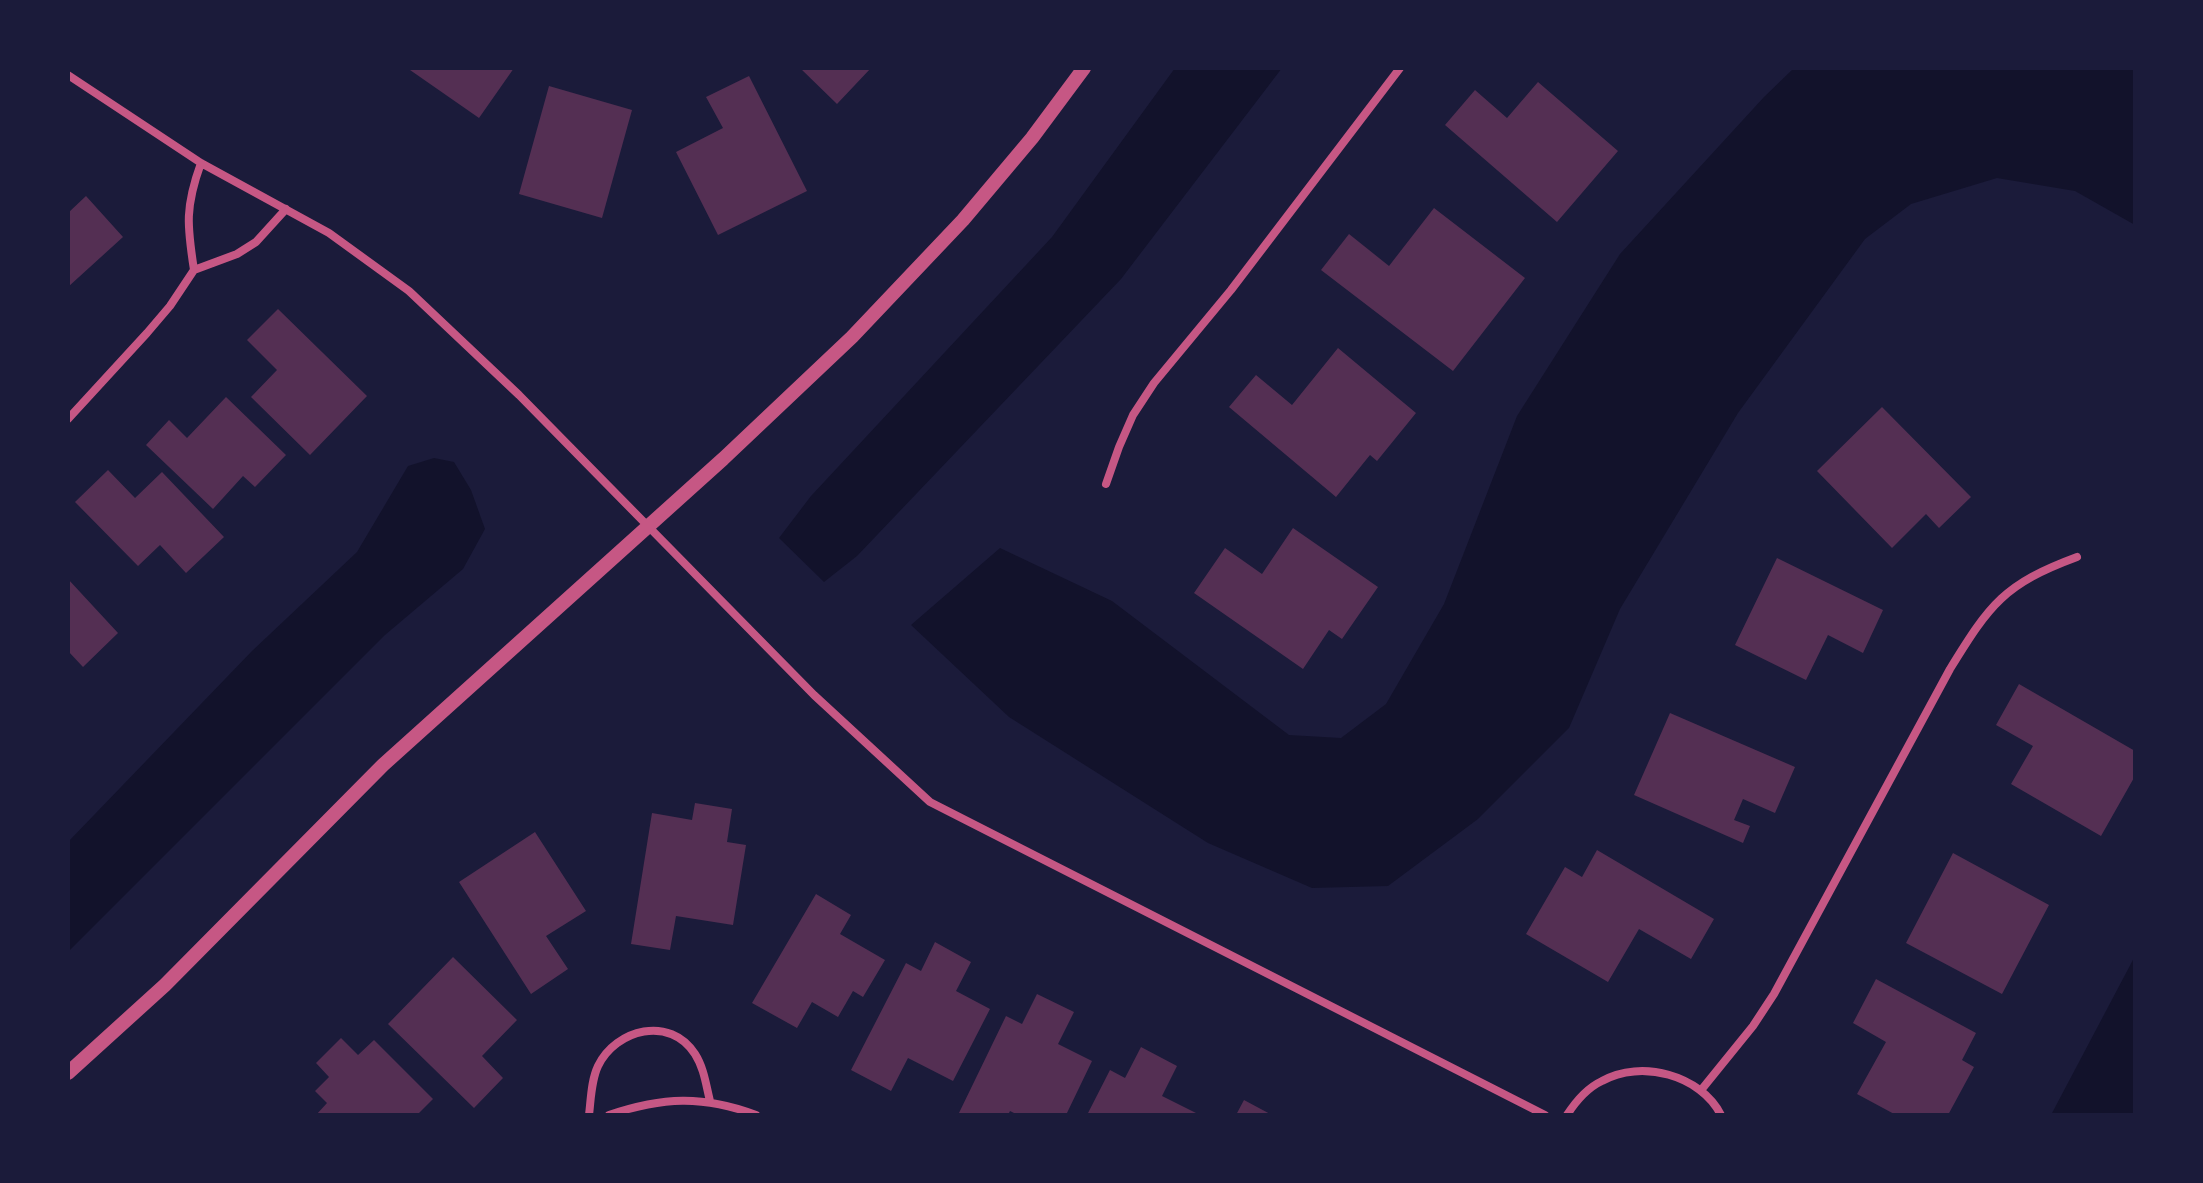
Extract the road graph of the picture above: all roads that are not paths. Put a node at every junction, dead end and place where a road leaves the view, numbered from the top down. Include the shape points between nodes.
1 (1084, 68) edge
2 (1400, 68) edge
3 (68, 75) edge
4 (201, 163) junction
5 (286, 209) junction
6 (194, 270) junction
7 (68, 419) edge
8 (1106, 484) dead end
9 (648, 527) junction
10 (2077, 557) dead end
11 (68, 1073) edge
12 (1702, 1089) junction
13 (710, 1101) junction
14 (589, 1115) edge
15 (609, 1115) edge
16 (756, 1115) edge
17 (1545, 1115) edge
18 (1567, 1115) edge
19 (1721, 1115) edge

1 - 9 street via 1022,150 898,289
2 - 8 street via 1154,383 1133,415
3 - 4 street
4 - 5 street
4 - 6 street via 187,216
5 - 6 street via 256,242
5 - 9 street via 409,291
6 - 7 street via 170,306
9 - 11 street via 383,765 165,985
9 - 17 street via 814,695 930,802
10 - 12 street via 2039,571 2007,591 1979,622 1774,994
12 - 18 street via 1647,1071 1616,1075 1600,1081
12 - 19 street
13 - 14 street via 694,1052 667,1032 651,1030 633,1033 605,1054 592,1085
13 - 15 street via 657,1101
13 - 16 street

